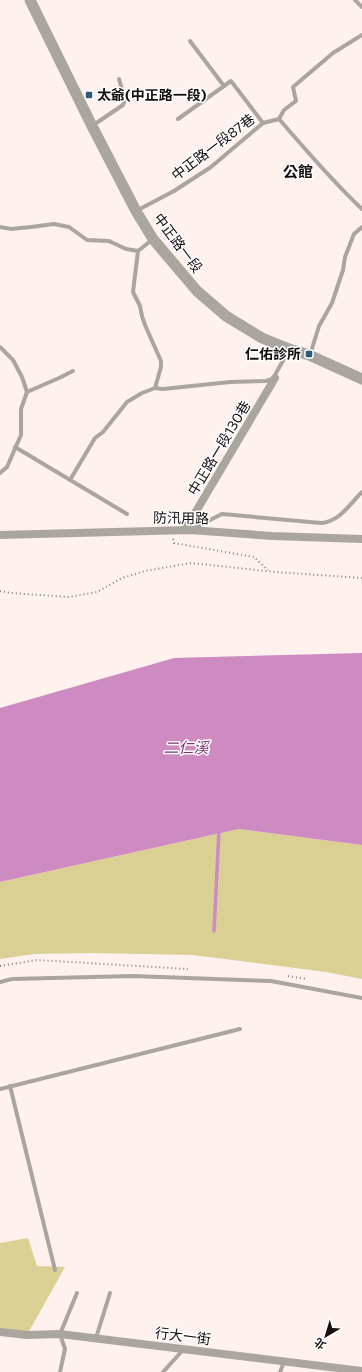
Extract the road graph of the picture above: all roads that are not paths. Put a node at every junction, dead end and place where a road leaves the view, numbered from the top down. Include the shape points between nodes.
1 (30, 0) edge
2 (355, 0) edge
3 (362, 7) edge
4 (362, 35) edge
5 (190, 41) dead end
6 (119, 79) dead end
7 (224, 86) junction
8 (178, 119) dead end
9 (279, 119) junction
10 (263, 123) junction
11 (92, 126) junction
12 (362, 209) edge
13 (136, 211) junction
14 (0, 227) edge
15 (362, 227) edge
16 (153, 239) junction
17 (138, 251) junction
18 (0, 347) edge
19 (289, 349) junction
20 (310, 355) junction
21 (73, 371) dead end
22 (275, 378) junction
23 (362, 379) edge
24 (155, 388) junction
25 (27, 392) junction
26 (15, 447) junction
27 (0, 473) edge
28 (70, 480) junction
29 (362, 492) edge
30 (127, 514) dead end
31 (188, 530) junction
32 (0, 536) edge
33 (362, 539) edge
34 (0, 982) edge
35 (362, 998) edge
36 (240, 1029) dead end
37 (10, 1086) junction
38 (0, 1089) edge
39 (55, 1270) dead end
40 (77, 1293) dead end
41 (110, 1293) dead end
42 (0, 1332) edge
43 (60, 1334) junction
44 (96, 1339) junction
45 (183, 1350) junction
46 (284, 1362) junction
47 (344, 1370) edge
48 (362, 1371) edge
49 (60, 1372) edge
50 (164, 1372) edge
51 (280, 1372) edge

1 - 11 street, 中正路一段
2 - 3 lane
4 - 9 lane via 333,52 293,87 296,101 284,110
5 - 7 lane
6 - 11 lane via 125,100 123,105
7 - 8 lane
7 - 10 lane via 231,81
9 - 10 lane, 中正路一段87巷
9 - 12 lane via 315,162
10 - 13 lane, 中正路一段87巷 via 211,167
11 - 13 street, 中正路一段
13 - 16 street, 中正路一段
14 - 17 lane via 31,228 54,224 69,227 87,240 109,241 126,249
15 - 20 lane via 354,234 344,257 343,270 332,303 319,326
16 - 17 lane
16 - 19 street, 中正路一段 via 197,291 226,316 262,338
17 - 24 lane via 132,292 161,361
18 - 25 lane via 13,360
19 - 20 street, 中正路一段
19 - 22 lane, 中正路一段130巷
20 - 23 street, 中正路一段
21 - 25 lane
22 - 24 lane, 中正路一段130巷 via 266,381
22 - 31 street, 中正路一段130巷
24 - 28 lane, 中正路一段130巷 via 124,405 103,432 95,438
25 - 26 lane via 21,409 21,435
26 - 27 lane via 7,467
26 - 28 lane
28 - 30 lane
29 - 31 lane via 336,519 328,523 222,514
31 - 32 street, 防汛用路
31 - 33 street, 防汛用路
34 - 35 lane via 12,979 133,976 271,981
36 - 37 lane
37 - 38 lane
37 - 39 lane
40 - 43 lane
41 - 44 lane
42 - 43 street, 行大一街 via 27,1335
43 - 44 street, 行大一街
43 - 49 lane via 64,1349
44 - 45 street, 行大一街
45 - 46 street, 行大一街
45 - 50 lane
46 - 47 street, 行大一街
46 - 51 lane
47 - 48 street, 行大一街

